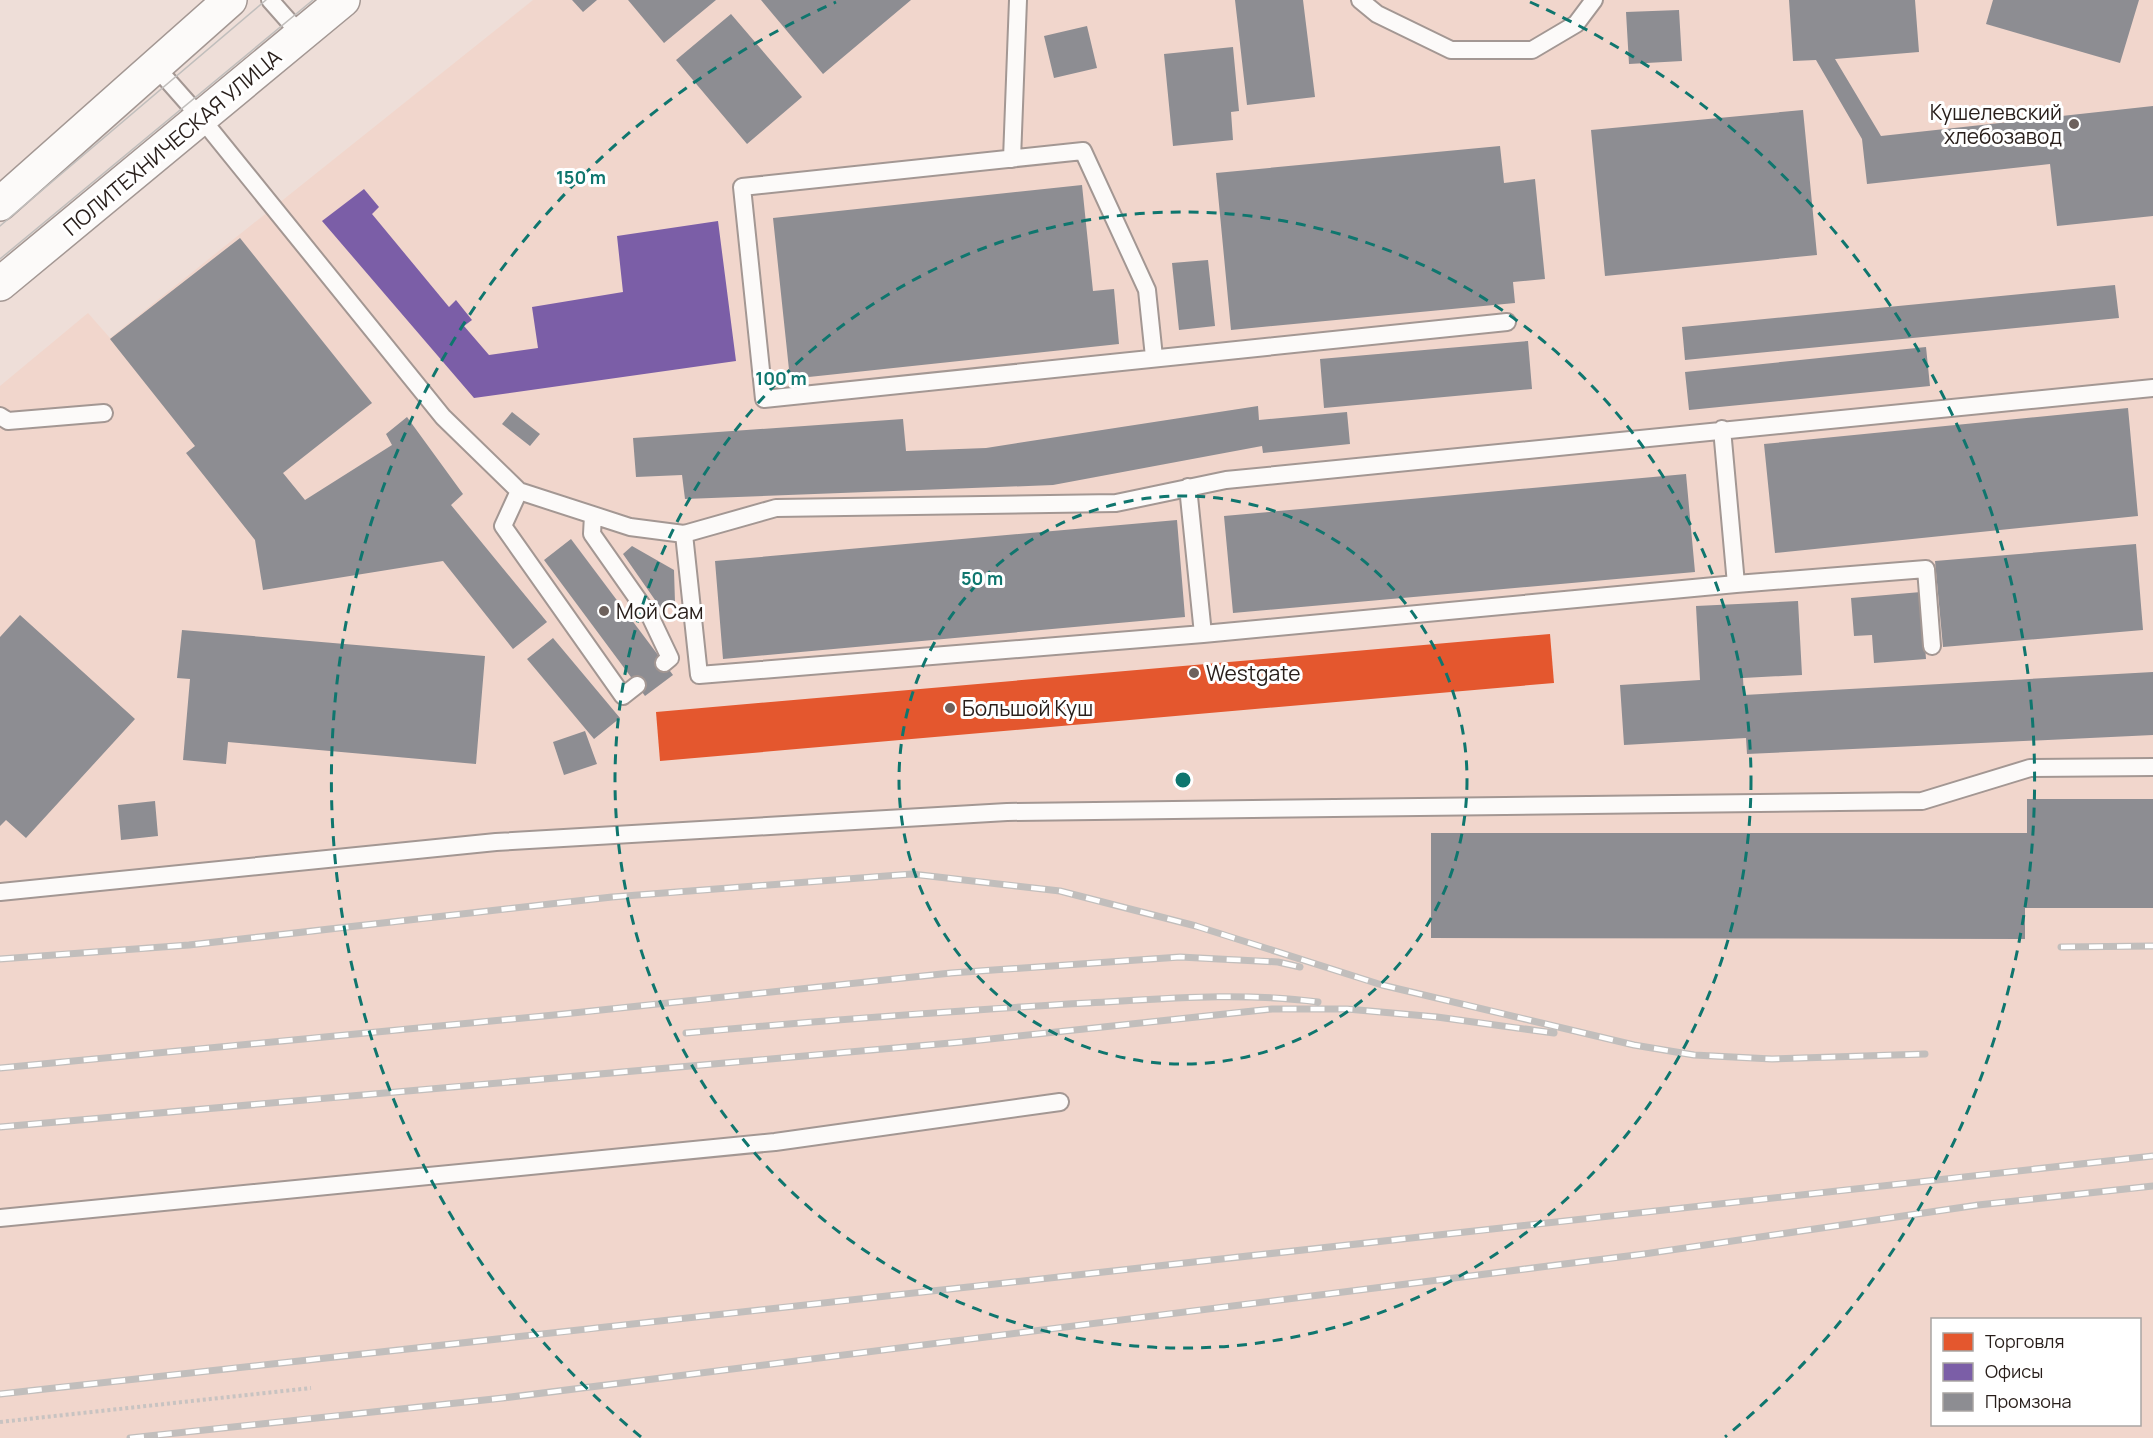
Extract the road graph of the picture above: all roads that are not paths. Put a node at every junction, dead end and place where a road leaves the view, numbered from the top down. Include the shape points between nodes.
1 (230, 0) edge
2 (270, 0) edge
3 (343, 0) edge
4 (1018, 0) edge
5 (1360, 0) edge
6 (1593, 0) edge
7 (301, 35) junction
8 (155, 66) junction
9 (201, 118) junction
10 (1012, 159) junction
11 (0, 204) edge
12 (4, 274) edge
13 (1507, 322) dead end
14 (1154, 357) junction
15 (2153, 388) edge
16 (104, 413) dead end
17 (0, 416) edge
18 (1722, 429) junction
19 (1188, 488) junction
20 (519, 491) junction
21 (593, 515) junction
22 (684, 534) junction
23 (1736, 584) junction
24 (1203, 634) junction
25 (1932, 646) dead end
26 (664, 663) dead end
27 (637, 685) dead end
28 (2153, 767) edge
29 (0, 892) edge
30 (1060, 1102) dead end
31 (0, 1218) edge

1 - 8 main road
2 - 7 lane
3 - 7 main road, ПОЛИТЕХНИЧЕСКАЯ УЛИЦА
4 - 10 lane
5 - 6 lane via 1377,14 1450,50 1532,50 1576,24
7 - 9 main road, ПОЛИТЕХНИЧЕСКАЯ УЛИЦА
8 - 9 lane
8 - 11 main road
9 - 12 main road, ПОЛИТЕХНИЧЕСКАЯ УЛИЦА
9 - 20 lane via 443,417
10 - 14 lane via 1083,151 1147,290
10 - 14 lane via 742,187 764,399
13 - 14 lane
15 - 18 lane
16 - 17 lane via 8,421
18 - 19 lane via 1226,480
18 - 23 lane
19 - 22 lane via 1116,503 776,508
19 - 24 lane
20 - 21 lane
20 - 27 lane via 503,526 623,696
21 - 22 lane via 630,527
21 - 26 lane via 592,534 651,618 670,658
22 - 24 lane via 699,675
23 - 24 lane
23 - 25 lane via 1926,569
28 - 29 lane via 2030,768 1922,801 983,813 496,842
30 - 31 lane via 775,1142

